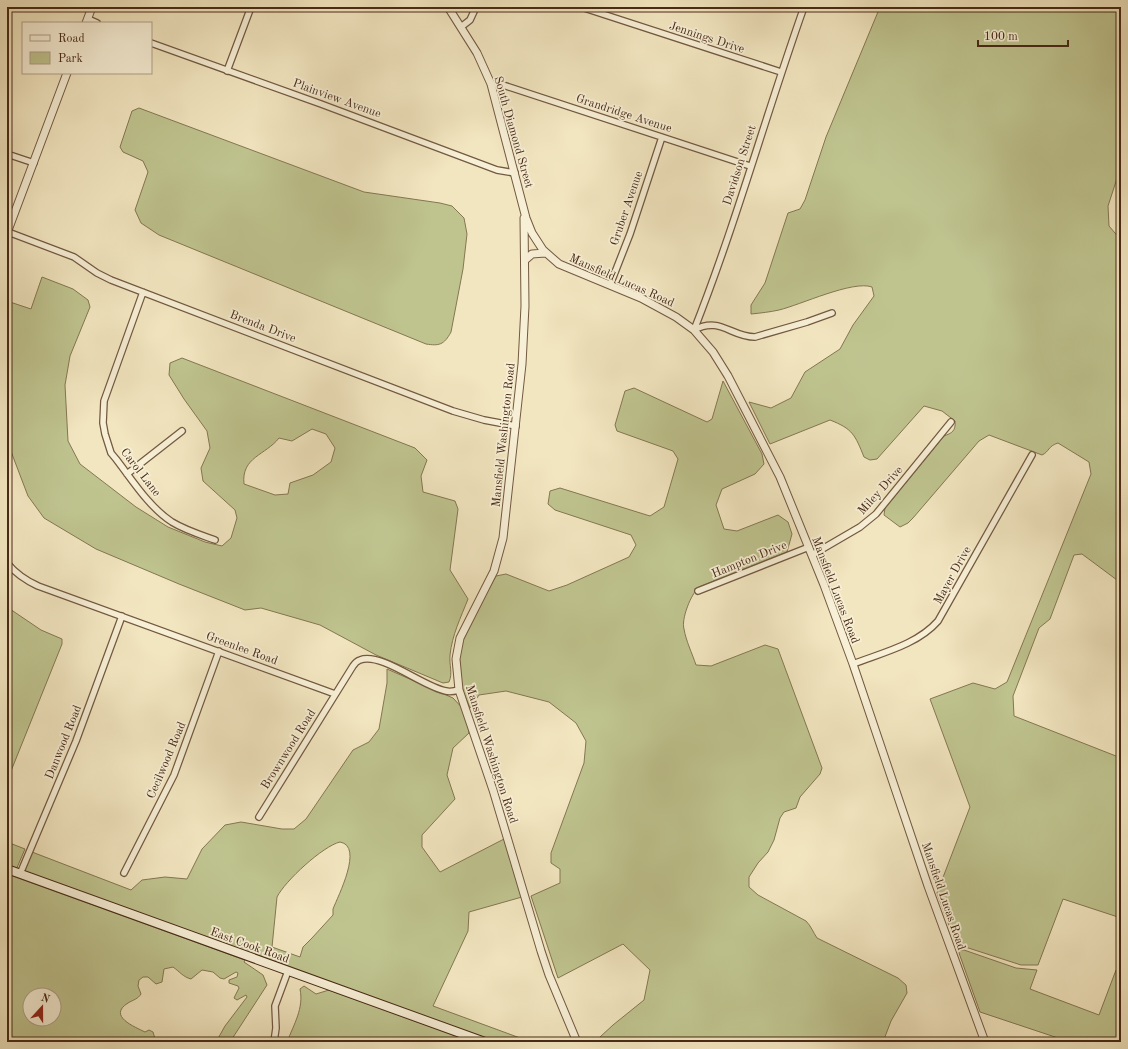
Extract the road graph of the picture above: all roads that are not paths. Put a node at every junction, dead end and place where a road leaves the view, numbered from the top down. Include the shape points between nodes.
1 (92, 7) edge
2 (250, 7) edge
3 (448, 7) edge
4 (476, 7) edge
5 (581, 7) edge
6 (804, 7) edge
7 (87, 21) edge
8 (461, 27) junction
9 (152, 43) edge
10 (227, 71) junction
11 (781, 72) junction
12 (67, 74) edge
13 (491, 84) junction
14 (662, 137) junction
15 (7, 154) edge
16 (34, 163) junction
17 (750, 166) junction
18 (515, 173) junction
19 (524, 208) junction
20 (7, 233) edge
21 (539, 245) joint
22 (545, 253) junction
23 (525, 260) junction
24 (610, 285) junction
25 (143, 292) junction
26 (832, 313) dead end
27 (694, 330) junction
28 (950, 422) dead end
29 (516, 426) junction
30 (182, 431) dead end
31 (1032, 456) dead end
32 (127, 474) junction
33 (215, 540) dead end
34 (809, 547) junction
35 (812, 555) junction
36 (7, 563) edge
37 (698, 591) dead end
38 (122, 616) junction
39 (219, 652) junction
40 (852, 664) junction
41 (458, 690) junction
42 (335, 694) junction
43 (259, 817) dead end
44 (7, 869) edge
45 (124, 873) dead end
46 (20, 874) junction
47 (288, 971) junction
48 (481, 1041) edge
49 (274, 1042) edge
50 (577, 1042) edge
51 (985, 1042) edge

1 - 7 street
2 - 10 street
3 - 8 street, South Diamond Street
4 - 8 street via 470,20
5 - 11 street, Jennings Drive
6 - 11 street, Davidson Street
8 - 13 street, South Diamond Street
9 - 10 street, Plainview Avenue
10 - 18 street, Plainview Avenue via 497,170
11 - 17 street, Davidson Street
12 - 16 street
13 - 14 street, Grandridge Avenue via 500,84
13 - 18 street, South Diamond Street
14 - 17 street, Grandridge Avenue
14 - 24 street, Gruber Avenue
15 - 16 street
16 - 20 street
17 - 27 street, Davidson Street via 731,228
18 - 19 street, South Diamond Street
19 - 21 street, South Diamond Street
19 - 23 street, Mansfield Washington Road
20 - 25 street, Brenda Drive via 67,254 100,275
21 - 22 street, Mansfield Lucas Road
22 - 23 street via 532,254
22 - 24 street, Mansfield Lucas Road via 563,266
23 - 29 street, Mansfield Washington Road via 523,351
24 - 27 street, Mansfield Lucas Road via 656,305
25 - 29 street, Brenda Drive via 453,411
25 - 32 street, Carol Lane via 107,390 103,412 103,423 111,453
26 - 27 street via 754,337 712,325
27 - 34 street, Mansfield Lucas Road via 719,361 744,406 780,477
28 - 35 street, Miley Drive via 876,514 860,527
29 - 41 street, Mansfield Washington Road via 501,548 494,571 458,646
30 - 32 street
31 - 40 street, Mayer Drive via 935,625 913,640
32 - 33 street, Carol Lane via 153,506 167,518 182,528
34 - 35 street, Mansfield Lucas Road
34 - 37 street, Hampton Drive
35 - 40 street, Mansfield Lucas Road
36 - 38 street, Greenlee Road via 27,581
38 - 39 street, Greenlee Road
38 - 46 street, Danwood Road via 76,741
39 - 42 street, Greenlee Road
39 - 45 street, Cecilwood Road via 172,779
40 - 51 street, Mansfield Lucas Road
41 - 42 street via 446,691 386,664 366,659 357,661
41 - 50 street, Mansfield Washington Road via 493,790 549,975
42 - 43 street, Brownwood Road
44 - 46 main road, East Cook Road
46 - 47 main road, East Cook Road
47 - 48 main road, East Cook Road
47 - 49 street via 275,1006

